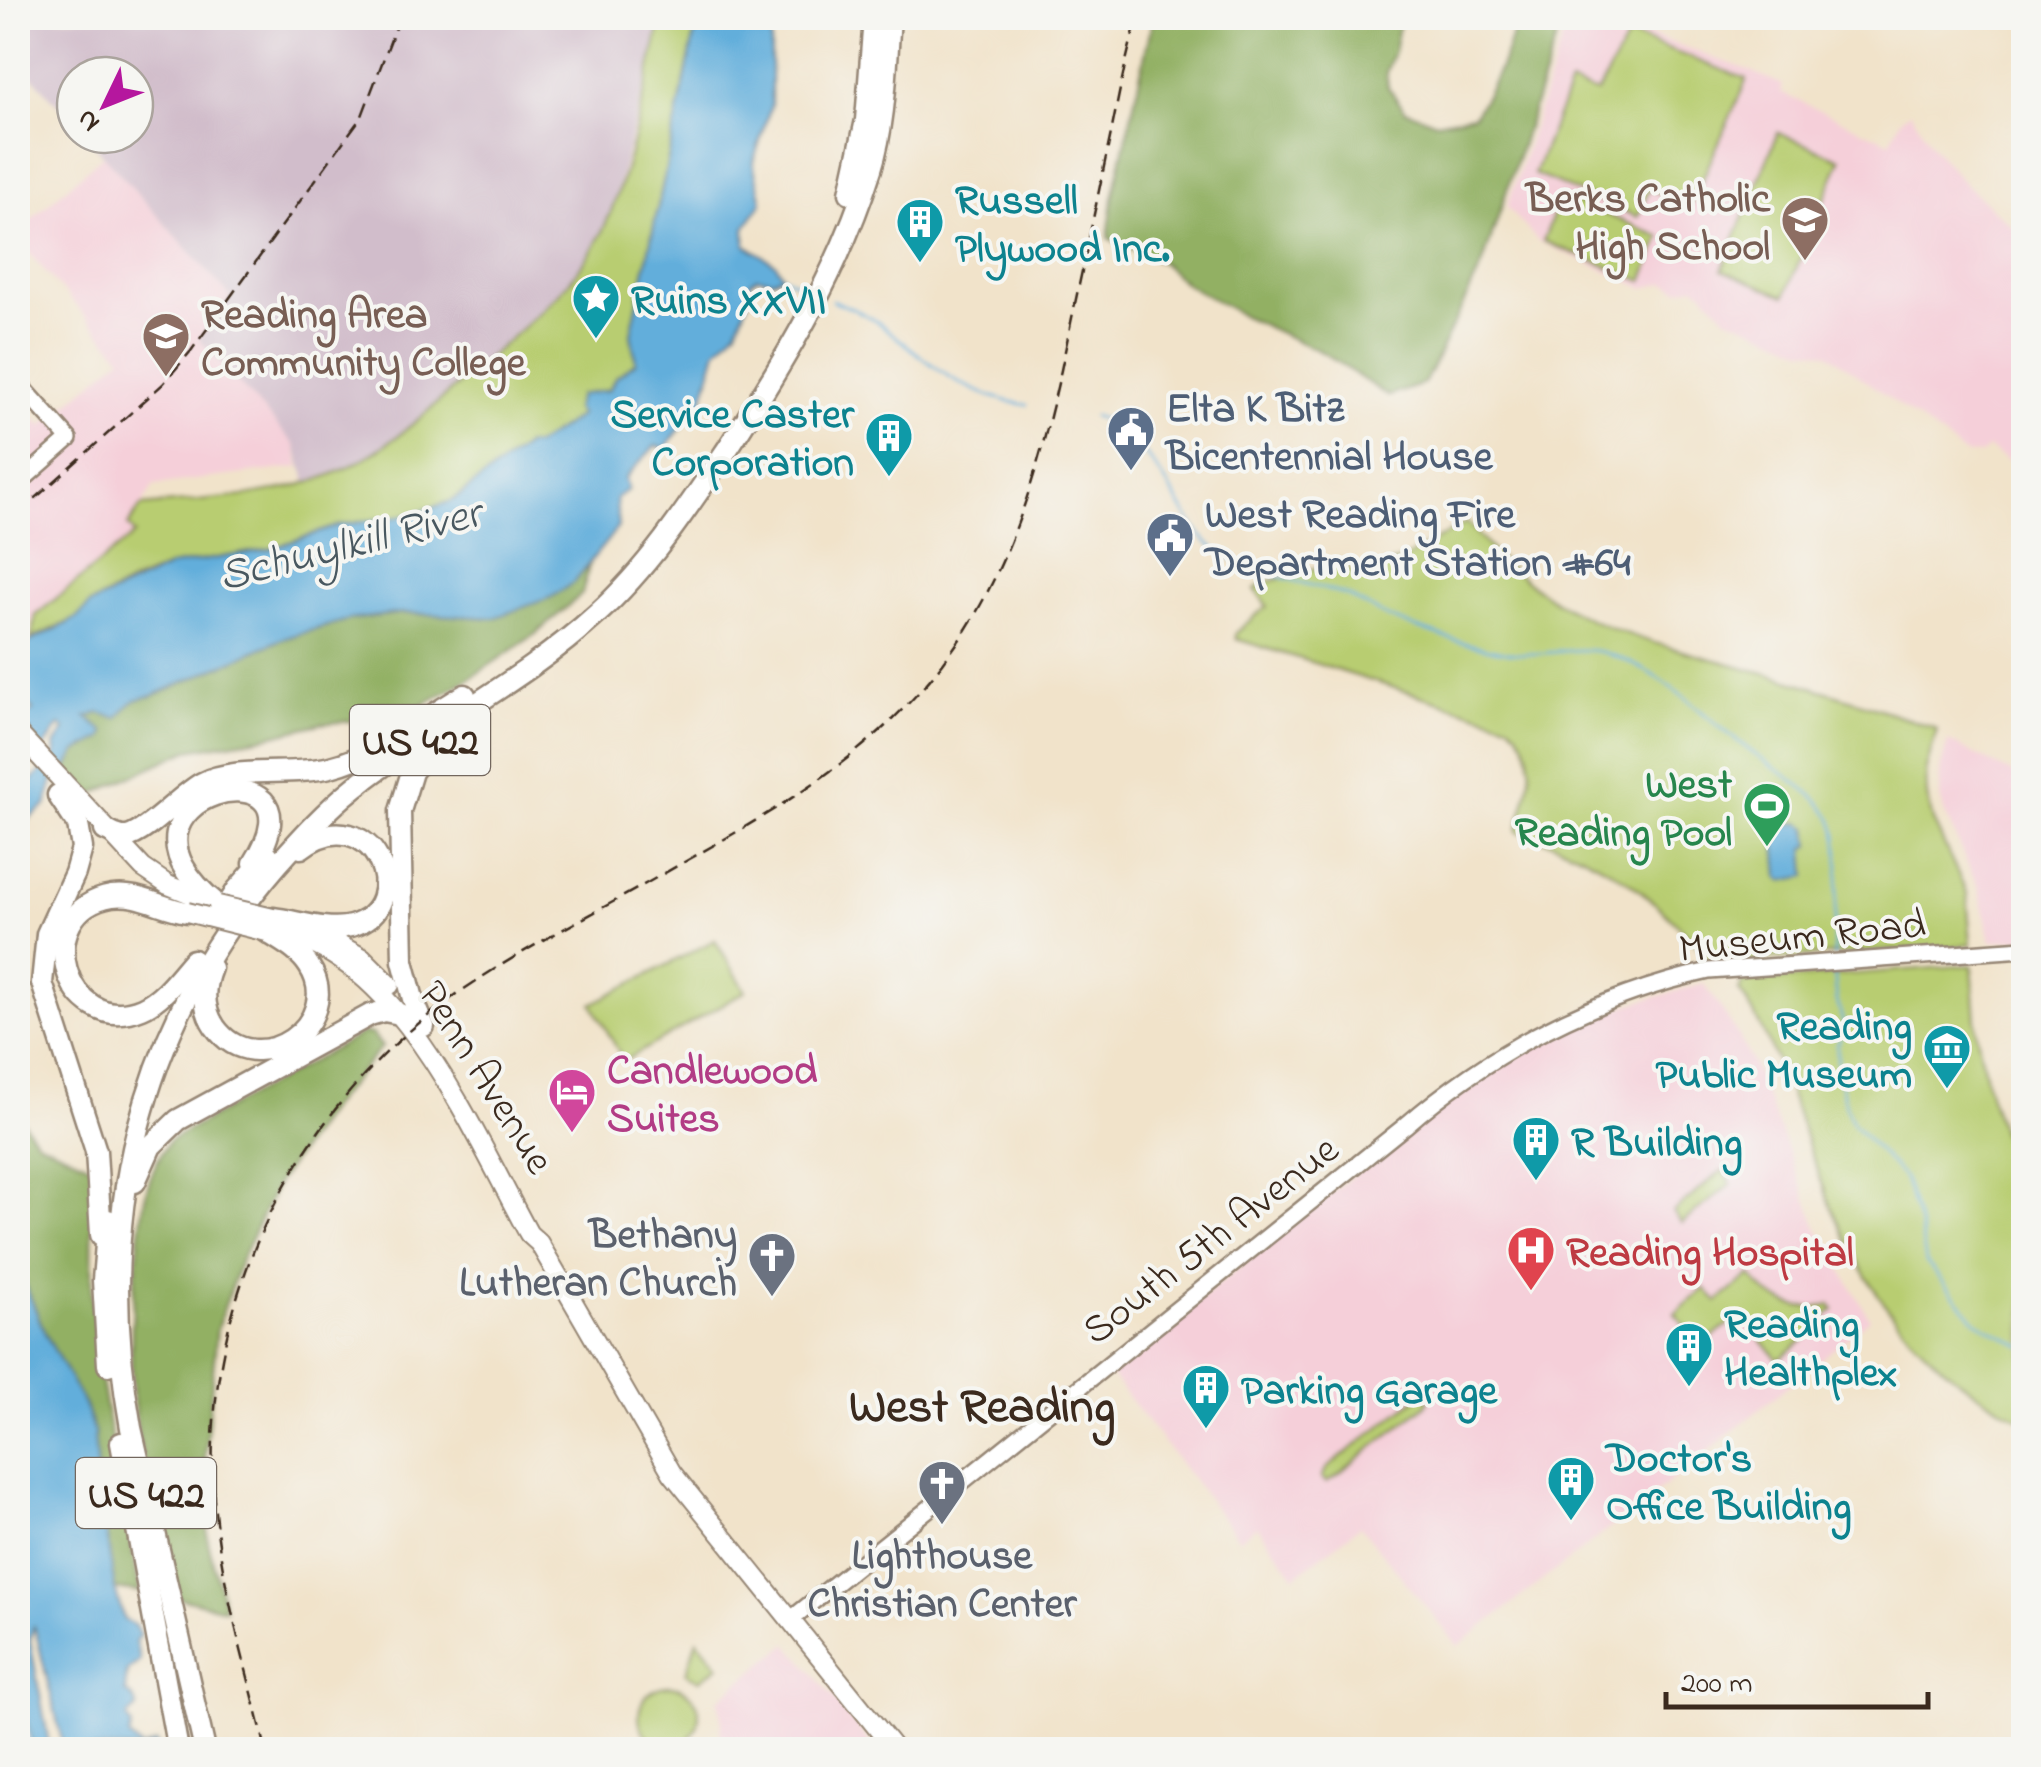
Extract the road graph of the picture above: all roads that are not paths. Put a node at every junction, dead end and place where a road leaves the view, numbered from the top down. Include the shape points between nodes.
1 (874, 18) edge
2 (890, 18) edge
3 (770, 374) junction
4 (18, 382) edge
5 (18, 484) edge
6 (591, 612) junction
7 (547, 654) junction
8 (467, 694) junction
9 (18, 733) edge
10 (18, 750) edge
11 (58, 795) joint
12 (92, 831) junction
13 (262, 882) junction
14 (237, 890) junction
15 (193, 899) junction
16 (218, 905) joint
17 (270, 925) junction
18 (226, 929) junction
19 (2024, 949) edge
20 (193, 960) junction
21 (400, 1014) junction
22 (424, 1026) junction
23 (431, 1049) junction
24 (1436, 1097) joint
25 (120, 1232) junction
26 (104, 1272) junction
27 (790, 1620) junction
28 (178, 1750) edge
29 (205, 1750) edge
30 (894, 1750) edge

1 - 3 highway, US 422 via 866,120 845,209
2 - 3 highway, US 422 via 872,168 834,270
3 - 6 highway, US 422
4 - 5 main road via 69,439
6 - 7 highway, US 422
6 - 8 highway, US 422
7 - 13 highway, US 422 via 352,789
7 - 22 highway via 435,741 404,788 402,946
8 - 12 highway via 335,766 220,777 134,833
8 - 14 highway, US 422 via 322,801
9 - 12 main road, Penn Avenue
10 - 11 main road
11 - 12 highway via 78,825
12 - 15 main road, Penn Avenue via 126,867
12 - 26 highway via 47,934 41,974 96,1152
13 - 17 highway via 307,844 330,834 364,841 384,874 377,908 354,925
13 - 18 highway, US 422
14 - 15 highway via 272,826 259,800 237,790 211,794 184,821 178,854
14 - 20 highway, US 422
15 - 16 highway
15 - 17 main road, Penn Avenue, bridge
15 - 20 highway via 98,900 72,922 63,961 87,1001 124,1013 158,998
16 - 17 main road, Penn Avenue, bridge
17 - 18 highway via 310,966 316,1004 296,1037 251,1050 223,1036 205,1004 207,978
17 - 21 main road, Penn Avenue via 344,960
17 - 22 main road, Penn Avenue via 320,934 362,958
18 - 25 highway, US 422 via 180,1010 138,1119
19 - 24 main road, Museum Road via 1709,971 1668,980 1539,1033
20 - 26 highway, US 422 via 133,1094 109,1204
21 - 23 main road, Penn Avenue
21 - 25 highway via 362,1019 171,1126 141,1164
22 - 23 main road, Penn Avenue
23 - 27 main road, Penn Avenue via 539,1228 539,1242 672,1473
24 - 27 main road, South 5th Avenue
25 - 29 highway, US 422 via 122,1378
26 - 28 highway, US 422 via 109,1376
27 - 30 main road, Penn Avenue

